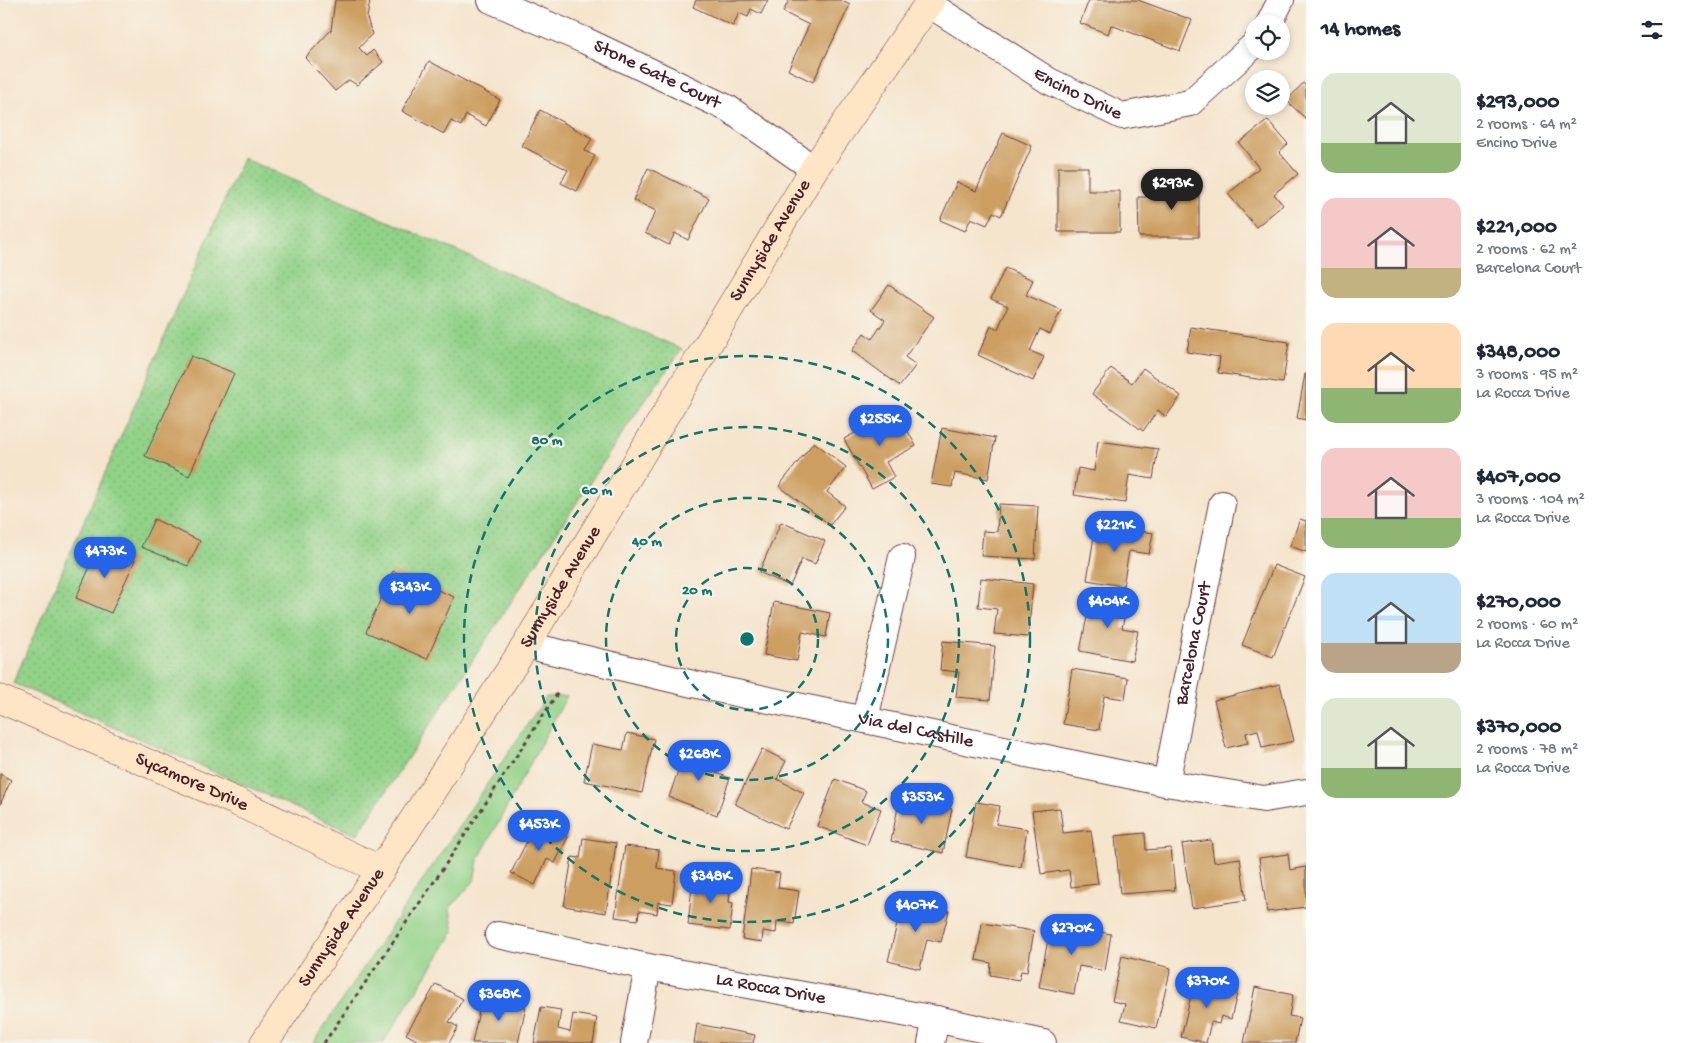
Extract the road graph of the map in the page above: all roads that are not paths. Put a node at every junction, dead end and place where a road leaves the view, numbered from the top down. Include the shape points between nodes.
1 (491, 0) edge
2 (1282, 0) edge
3 (930, 2) edge
4 (1274, 15) edge
5 (1245, 53) edge
6 (814, 169) junction
7 (1222, 504) dead end
8 (902, 557) dead end
9 (526, 645) junction
10 (0, 700) edge
11 (865, 719) junction
12 (1166, 783) junction
13 (1306, 792) edge
14 (381, 870) junction
15 (498, 934) dead end
16 (648, 967) junction
17 (933, 1031) edge
18 (264, 1043) edge
19 (634, 1043) edge
20 (1043, 1043) edge

1 - 6 street, Stone Gate Court via 729,109
2 - 4 street
3 - 5 street, Encino Drive via 1050,81 1122,116 1190,103
3 - 6 street, Sunnyside Avenue
6 - 9 street, Sunnyside Avenue
7 - 12 street, Barcelona Court
8 - 11 street
9 - 11 street, Via del Castille
9 - 14 street, Sunnyside Avenue
10 - 14 street, Sycamore Drive via 236,800
11 - 12 street, Via del Castille
12 - 13 street, Via del Castille via 1264,800
14 - 18 street, Sunnyside Avenue
15 - 16 street, La Rocca Drive
16 - 17 street, La Rocca Drive
16 - 19 street
17 - 20 street, La Rocca Drive

